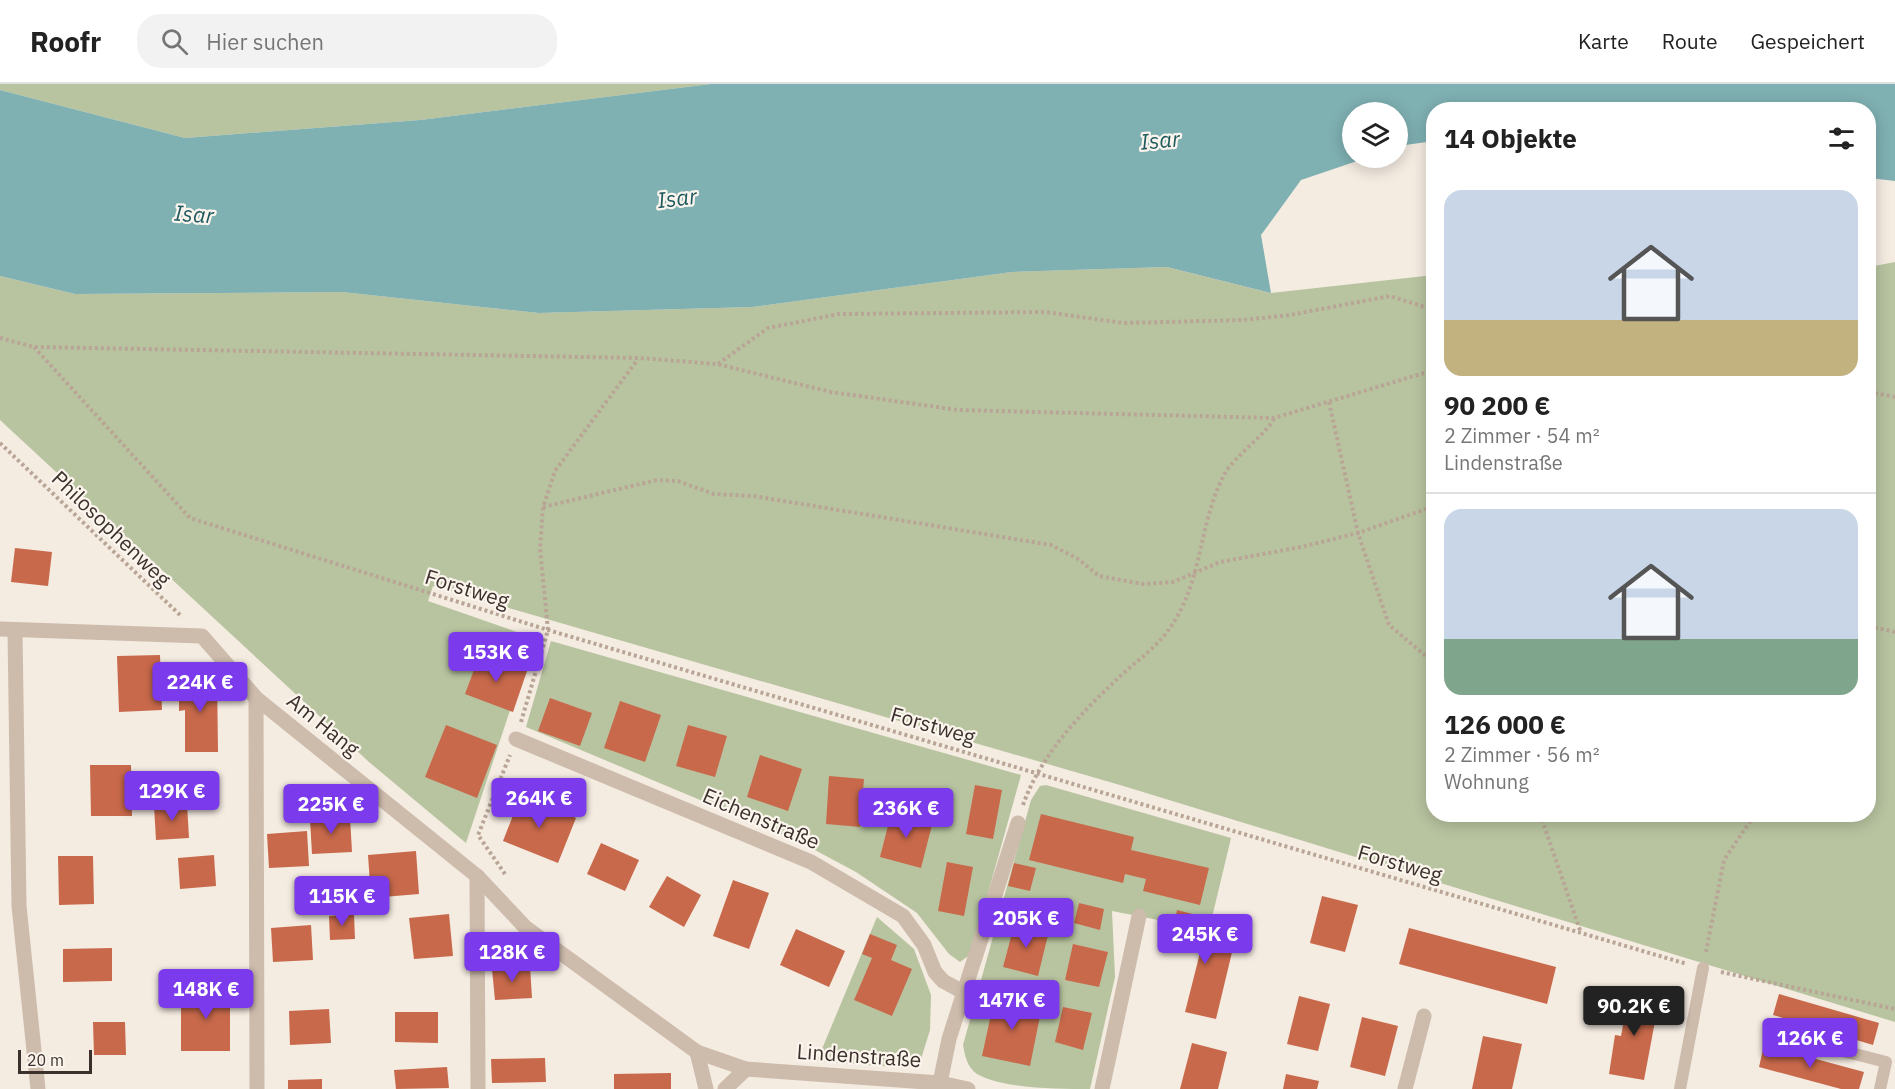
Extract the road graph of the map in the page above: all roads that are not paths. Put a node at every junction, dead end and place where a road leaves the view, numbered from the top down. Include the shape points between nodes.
1 (8, 630) edge
2 (256, 698) junction
3 (516, 740) road end
4 (1018, 823) road end
5 (477, 876) junction
6 (1138, 916) dead end
7 (1703, 968) road end
8 (965, 993) junction
9 (1424, 1016) dead end
10 (1773, 1033) dead end
11 (697, 1052) junction
12 (746, 1069) junction
13 (940, 1083) junction
14 (38, 1089) edge
15 (257, 1089) edge
16 (478, 1089) edge
17 (706, 1089) edge
18 (725, 1089) edge
19 (968, 1089) edge
20 (1102, 1089) edge
21 (1405, 1089) edge
22 (1680, 1089) edge
23 (1880, 1089) edge

1 - 2 street, Am Hang via 202,636
1 - 14 street via 19,906
2 - 5 street, Am Hang
2 - 15 street
3 - 8 street, Eichenstraße via 811,862 903,916 924,945 939,976
4 - 8 street
5 - 11 street, Am Hang via 525,927
5 - 16 street
6 - 20 street
7 - 22 lane
8 - 13 street
9 - 21 street
10 - 23 lane via 1886,1062
11 - 12 street, Am Hang
11 - 17 street
12 - 13 street, Lindenstraße
12 - 18 street
13 - 19 street, Lindenstraße

